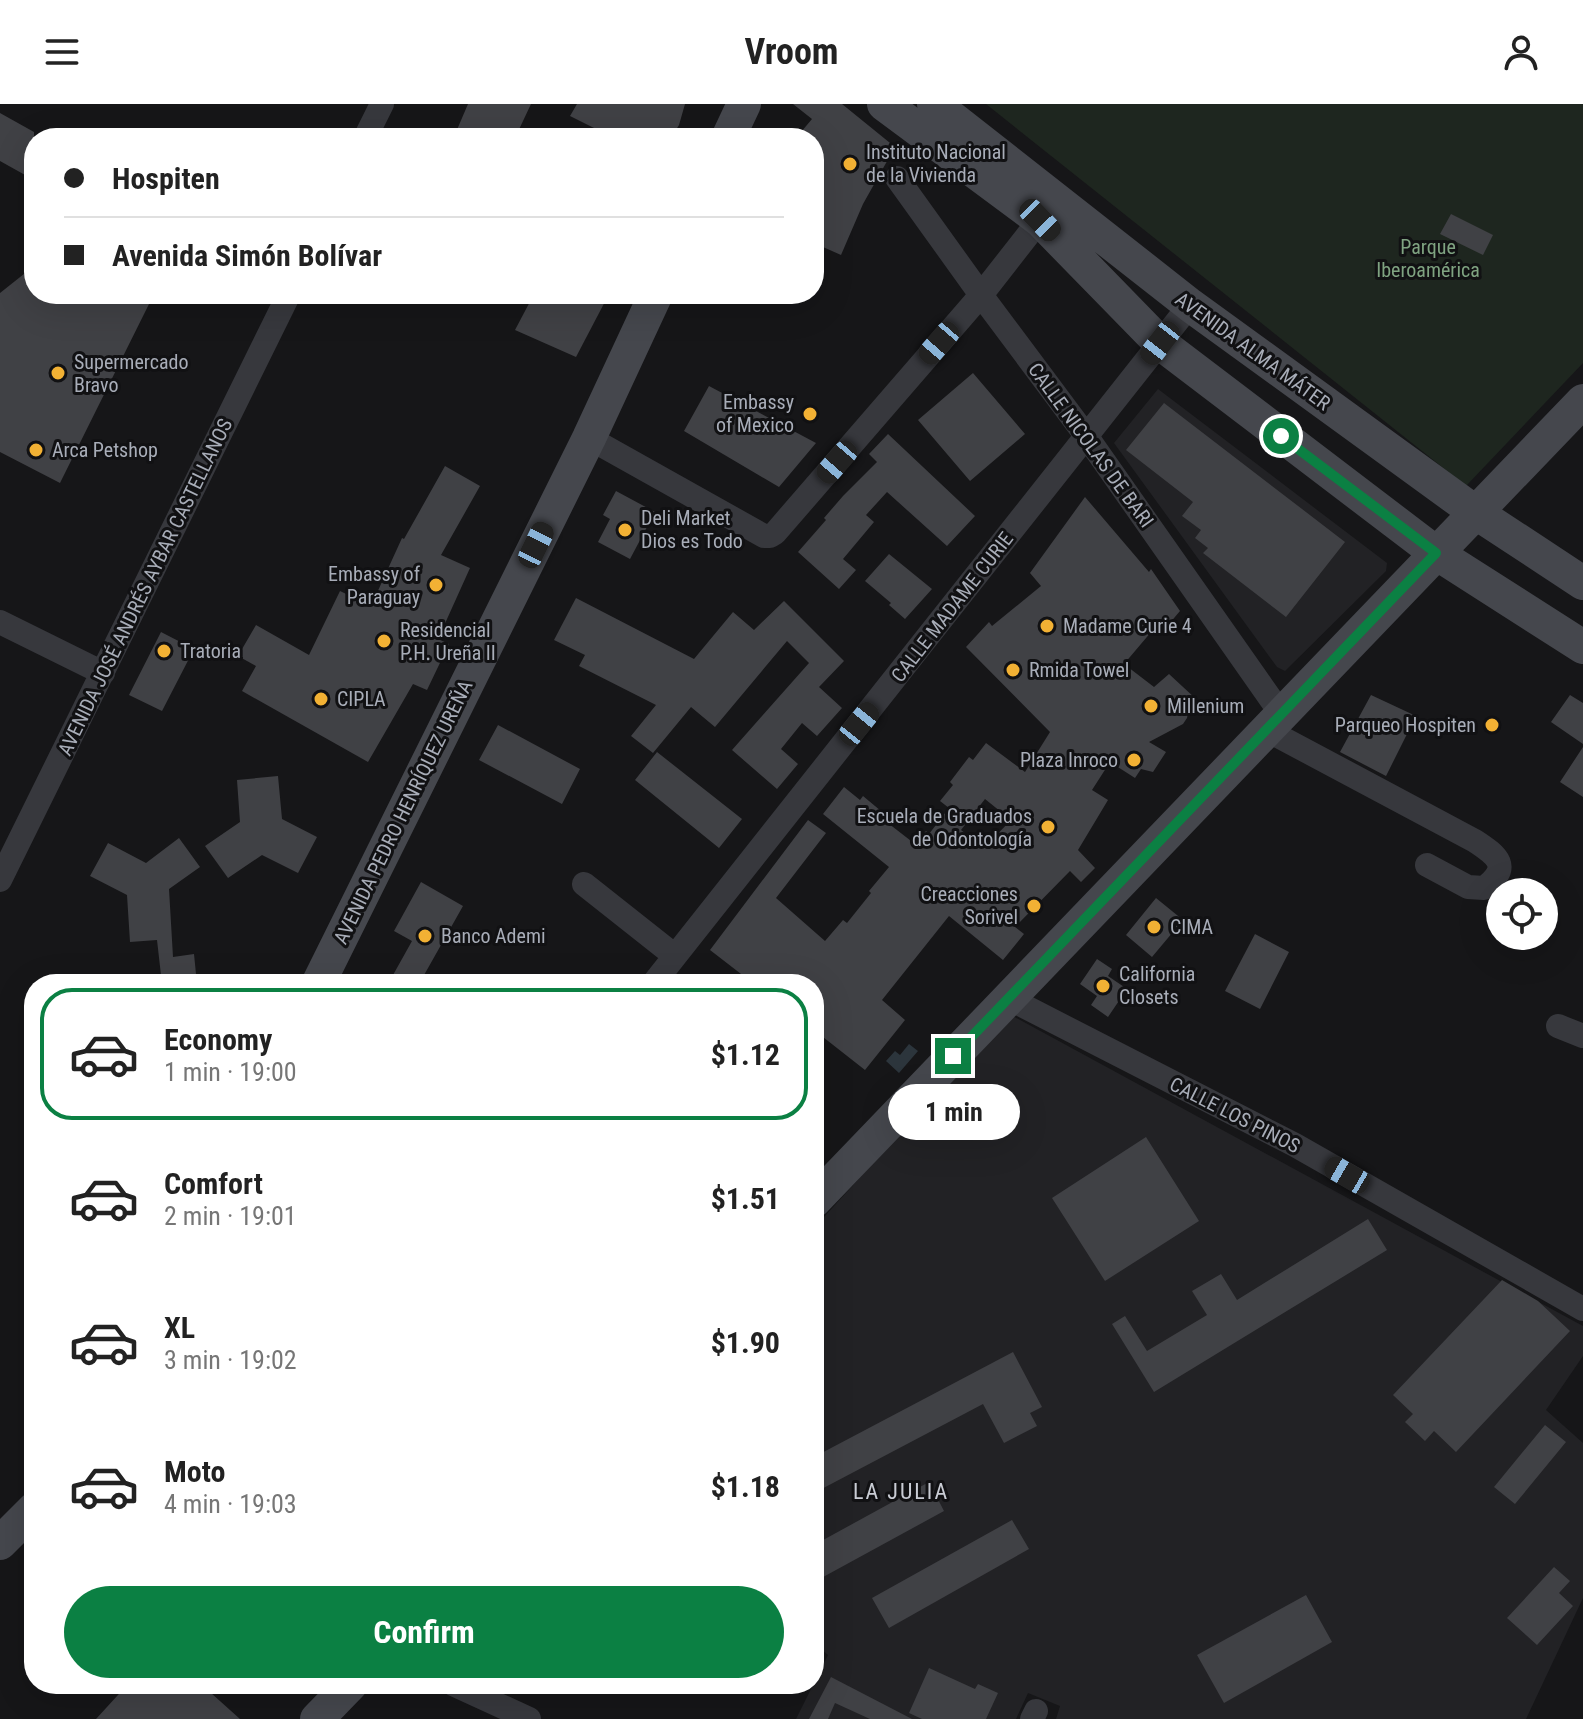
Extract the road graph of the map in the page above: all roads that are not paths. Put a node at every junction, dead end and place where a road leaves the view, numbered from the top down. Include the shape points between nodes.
1 (382, 104) edge
2 (744, 104) edge
3 (884, 104) edge
4 (934, 104) edge
5 (370, 128) edge
6 (733, 128) edge
7 (897, 178) dead end
8 (1048, 210) junction
9 (981, 295) junction
10 (284, 304) edge
11 (651, 304) edge
12 (1190, 305) junction
13 (1160, 343) junction
14 (1583, 401) edge
15 (1087, 437) junction
16 (589, 438) junction
17 (1475, 512) junction
18 (1436, 553) junction
19 (1583, 583) edge
20 (0, 622) edge
21 (1583, 647) edge
22 (103, 673) junction
23 (1274, 722) junction
24 (1427, 865) dead end
25 (0, 880) edge
26 (584, 884) dead end
27 (675, 956) junction
28 (323, 974) edge
29 (661, 974) edge
30 (1008, 998) junction
31 (1558, 1026) dead end
32 (1583, 1036) edge
33 (824, 1191) edge
34 (1583, 1309) edge
35 (24, 1519) edge
36 (0, 1543) edge
37 (341, 1694) edge
38 (475, 1694) edge
39 (317, 1719) edge
40 (529, 1719) edge

1 - 5 street
2 - 6 main road
3 - 8 main road, AVENIDA ALMA MÁTER
4 - 8 main road, AVENIDA ALMA MÁTER
7 - 9 street, CALLE NICOLAS DE BARI
8 - 9 street
8 - 12 main road, AVENIDA ALMA MÁTER
8 - 13 main road, AVENIDA ALMA MÁTER
9 - 15 street, CALLE NICOLAS DE BARI
9 - 16 street via 770,536
10 - 22 street, AVENIDA JOSÉ ANDRÉS AYBAR CASTELLANOS
11 - 16 main road, AVENIDA PEDRO HENRÍQUEZ UREÑA
12 - 13 street, CALLE MADAME CURIE
12 - 17 main road, AVENIDA ALMA MÁTER
13 - 15 street, CALLE MADAME CURIE
13 - 18 main road, AVENIDA ALMA MÁTER
14 - 17 main road
15 - 23 street, CALLE NICOLAS DE BARI
15 - 27 street, CALLE MADAME CURIE
16 - 28 main road, AVENIDA PEDRO HENRÍQUEZ UREÑA
17 - 18 main road
17 - 19 main road, AVENIDA ALMA MÁTER
18 - 21 main road, AVENIDA ALMA MÁTER
18 - 23 main road
20 - 22 street
22 - 25 street, AVENIDA JOSÉ ANDRÉS AYBAR CASTELLANOS
23 - 24 street, CALLE NICOLAS DE BARI via 1466,835 1490,851 1500,868 1496,879 1476,888
23 - 30 main road
26 - 27 street
27 - 29 street, CALLE MADAME CURIE
30 - 33 main road
30 - 34 street, CALLE LOS PINOS via 1295,1145
31 - 32 street
35 - 36 main road
37 - 39 main road
38 - 40 street

